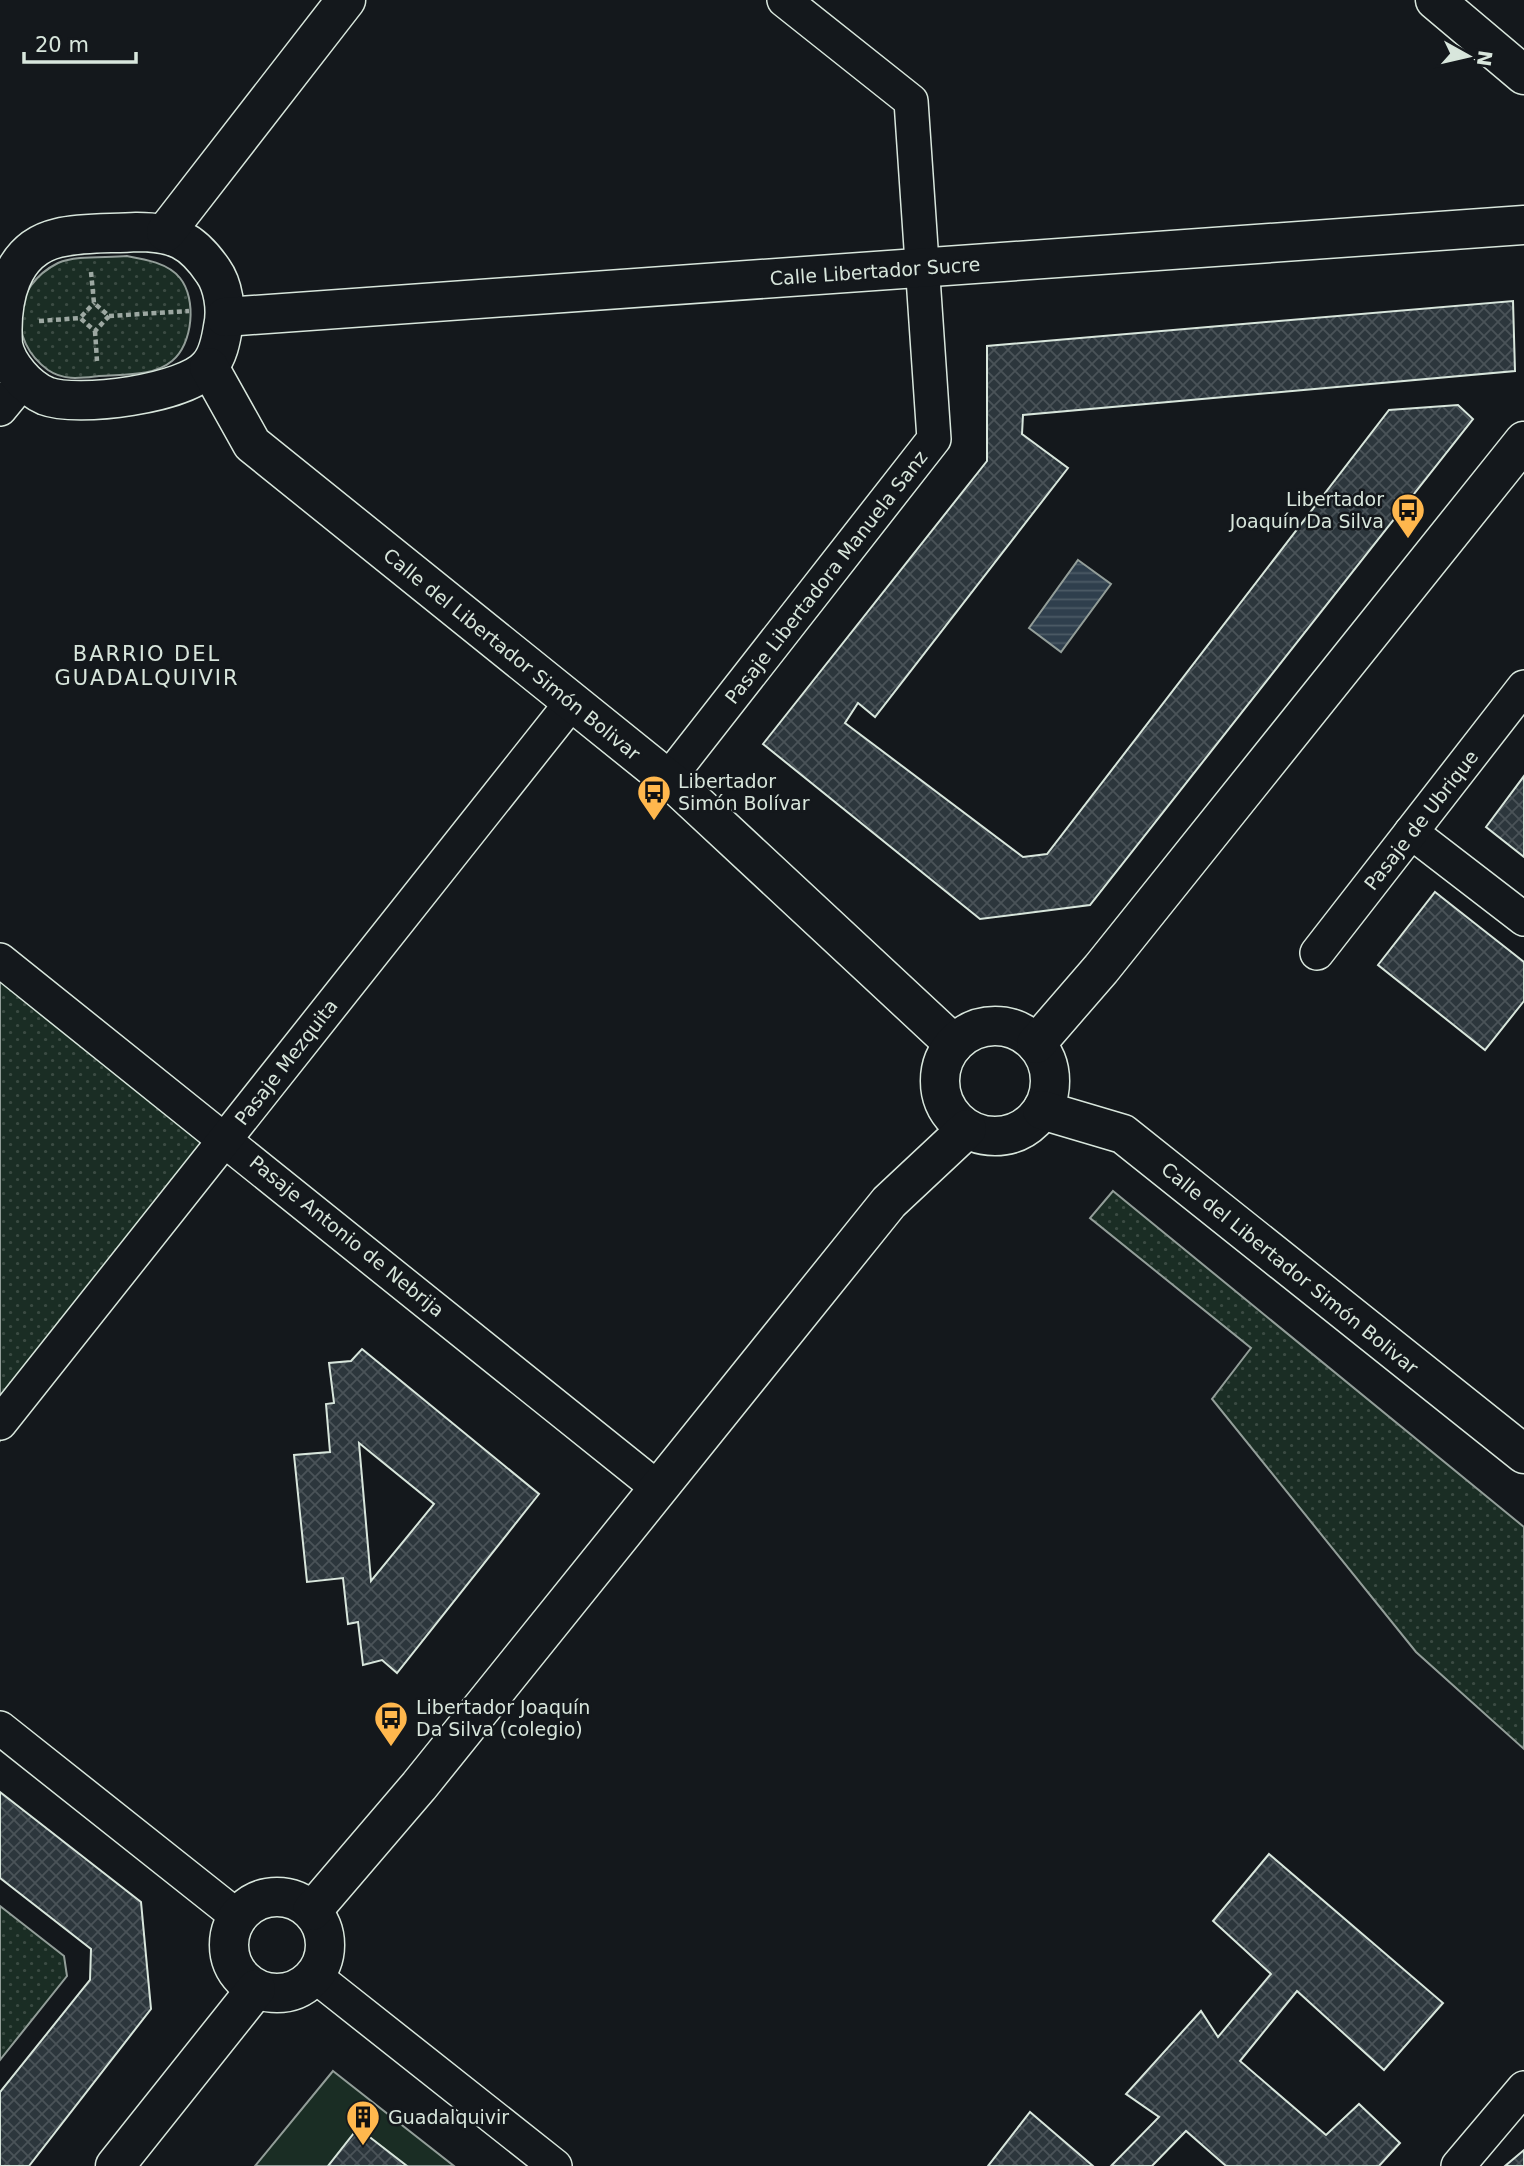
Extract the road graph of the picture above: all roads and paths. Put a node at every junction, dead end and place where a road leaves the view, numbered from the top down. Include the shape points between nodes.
1 (346, 0) edge
2 (784, 0) edge
3 (1435, 0) edge
4 (1524, 75) edge
5 (1524, 225) edge
6 (166, 232) junction
7 (10, 252) edge
8 (90, 259) dead end
9 (922, 268) junction
10 (94, 303) junction
11 (207, 314) junction
12 (109, 316) junction
13 (80, 318) junction
14 (31, 321) dead end
15 (95, 331) junction
16 (98, 365) dead end
17 (209, 367) junction
18 (11, 395) edge
19 (1524, 441) edge
20 (1522, 693) edge
21 (572, 702) junction
22 (668, 779) junction
23 (1411, 832) junction
24 (1524, 919) edge
25 (1317, 953) dead end
26 (0, 960) edge
27 (954, 1044) junction
28 (1036, 1044) junction
29 (1042, 1110) junction
30 (967, 1129) junction
31 (226, 1138) junction
32 (0, 1423) edge
33 (1524, 1454) edge
34 (659, 1489) junction
35 (0, 1728) edge
36 (312, 1911) junction
37 (238, 1917) junction
38 (315, 1976) junction
39 (256, 1989) junction
40 (1524, 2088) edge
41 (115, 2166) edge
42 (555, 2166) edge
43 (1458, 2166) edge

1 - 6 street
2 - 9 street, Pasaje Libertadora Manuela Sanz via 911,101
3 - 4 street
5 - 9 street, Calle Libertador Sucre
6 - 7 street via 58,238
6 - 11 street via 199,250 219,280
7 - 18 street via 1,310
8 - 10 path
9 - 11 street, Calle Libertador Sucre
9 - 22 street, Pasaje Libertadora Manuela Sanz via 933,439
10 - 12 path
10 - 13 path
11 - 12 path
11 - 17 street via 220,344
12 - 15 path
13 - 14 path
13 - 15 path
15 - 16 path
17 - 18 street via 185,384 158,393 100,398
17 - 21 street, Calle del Libertador Simón Bolivar via 252,444
19 - 28 street
20 - 23 street, Pasaje de Ubrique
21 - 22 street, Calle del Libertador Simón Bolivar
21 - 31 street, Pasaje Mezquita
22 - 27 street, Calle del Libertador Simón Bolivar
23 - 24 street
23 - 25 street, Pasaje de Ubrique
26 - 31 street, Pasaje Antonio de Nebrija
27 - 28 street via 968,1032 986,1027 1013,1030
27 - 30 street via 941,1073 940,1089 945,1105
28 - 29 street via 1046,1058 1050,1076
29 - 30 street via 1016,1132 1000,1136
29 - 33 street, Calle del Libertador Simón Bolivar via 1123,1134
30 - 34 street via 890,1202
31 - 32 street, Pasaje Mezquita
31 - 34 street, Pasaje Antonio de Nebrija
34 - 36 street
35 - 37 street
36 - 37 street via 298,1901 274,1898 250,1905
36 - 38 street via 325,1936 326,1951
37 - 39 street via 229,1949 233,1965
38 - 39 street via 288,1993
38 - 42 street
39 - 41 street
40 - 43 street

